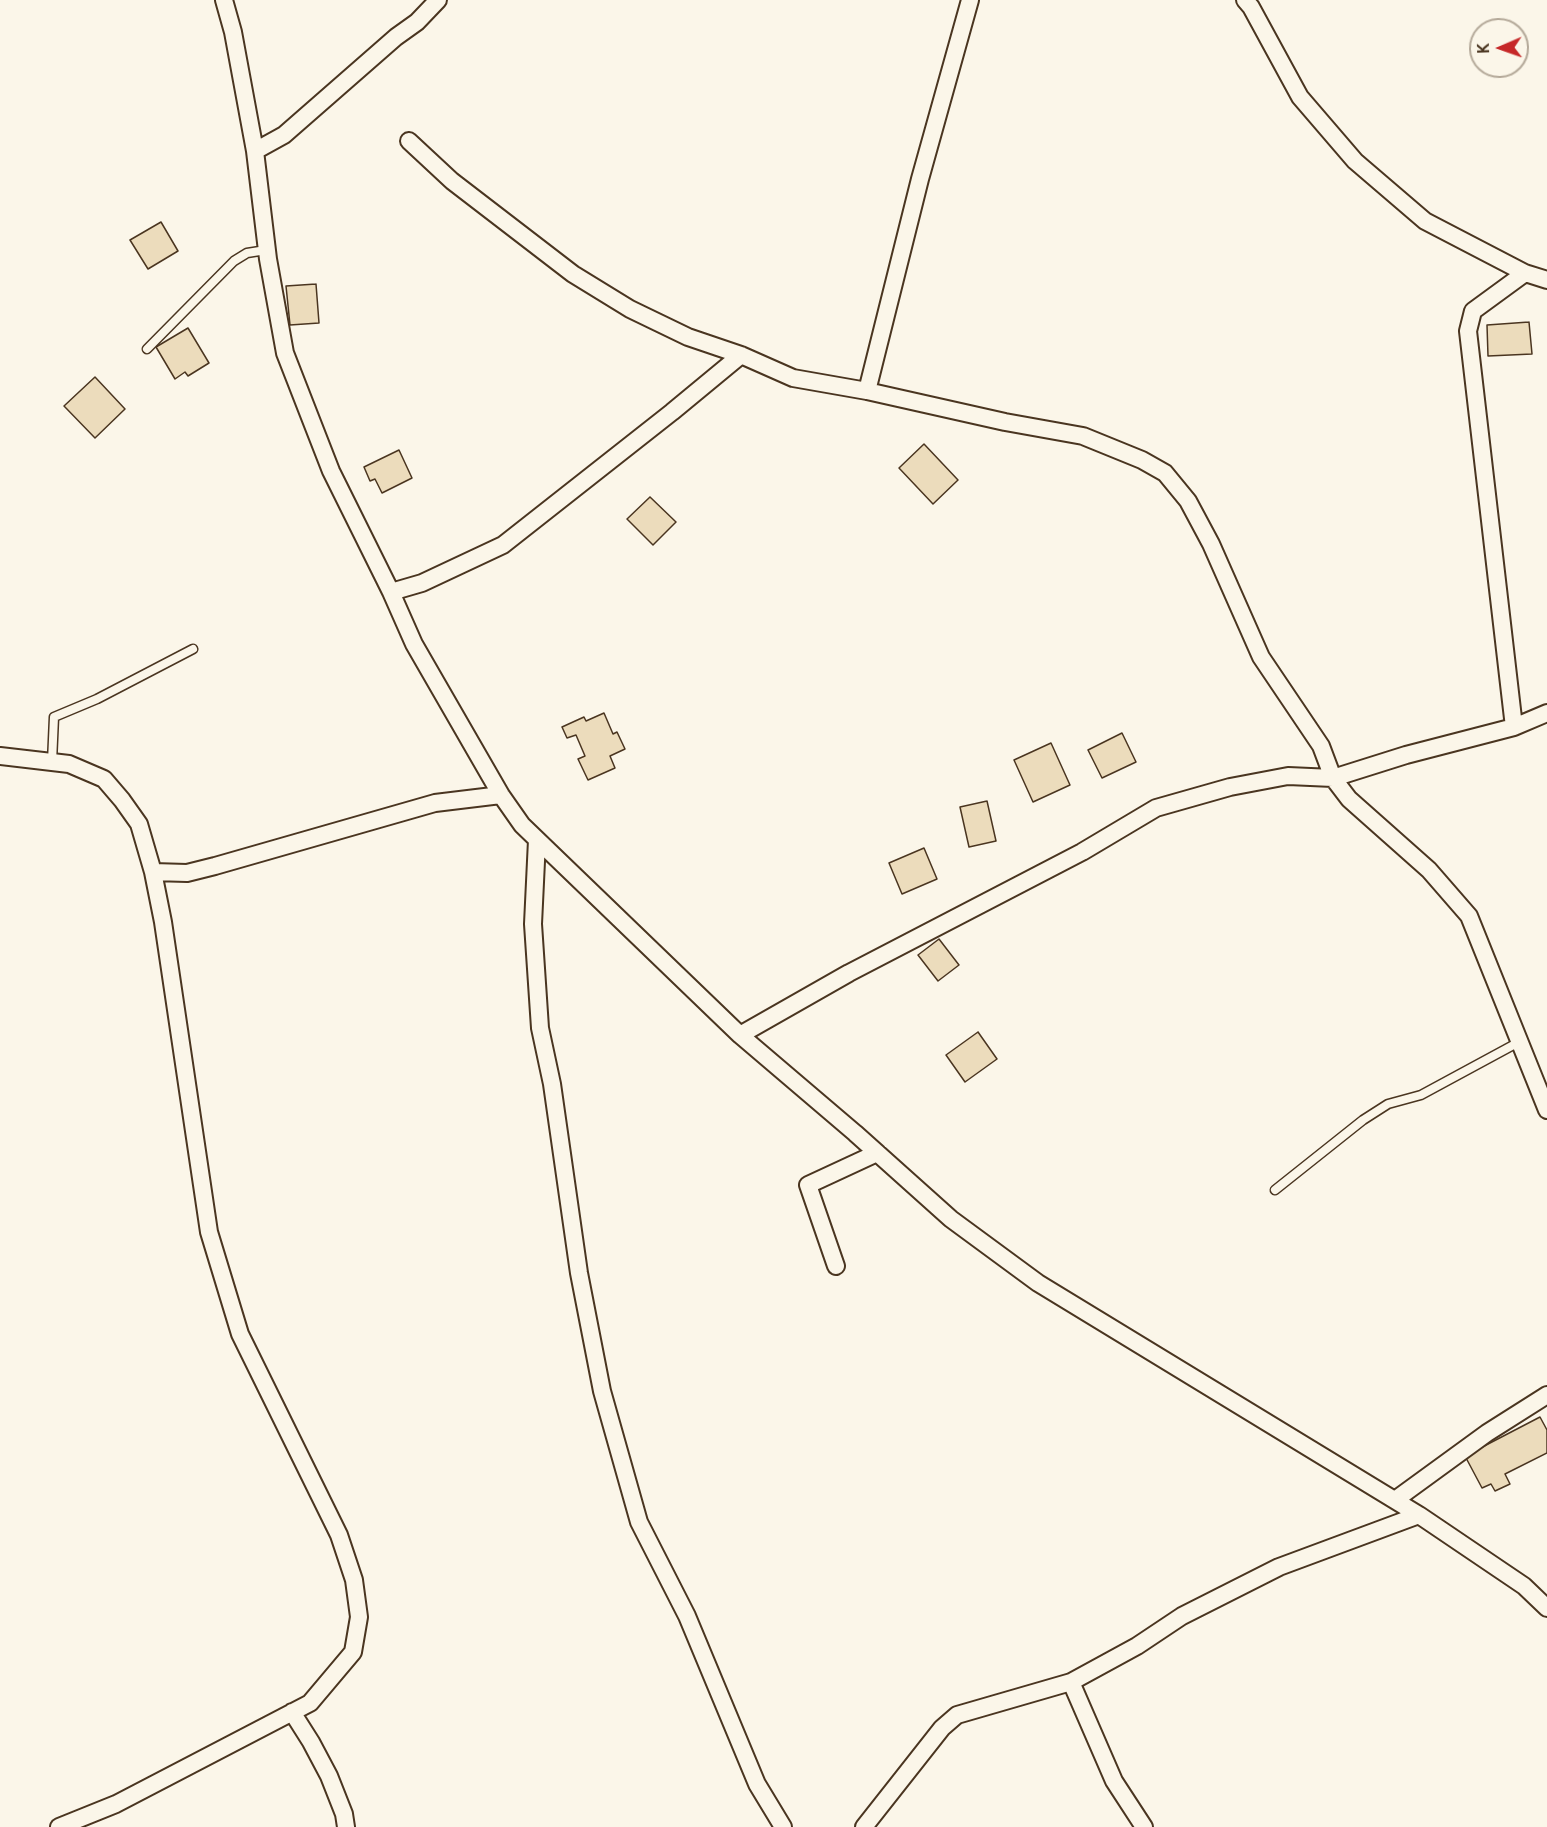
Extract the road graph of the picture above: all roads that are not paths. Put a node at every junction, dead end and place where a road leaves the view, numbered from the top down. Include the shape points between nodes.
1 (224, 0) edge
2 (438, 0) edge
3 (970, 0) edge
4 (1245, 0) edge
5 (409, 141) dead end
6 (255, 151) junction
7 (266, 250) junction
8 (1525, 273) junction
9 (1547, 280) edge
10 (147, 349) dead end
11 (741, 355) junction
12 (867, 391) junction
13 (391, 592) junction
14 (193, 649) dead end
15 (1547, 712) edge
16 (1514, 727) junction
17 (4, 753) edge
18 (52, 762) junction
19 (1333, 778) junction
20 (501, 795) junction
21 (537, 840) junction
22 (153, 872) junction
23 (740, 1035) junction
24 (1519, 1042) junction
25 (1547, 1110) edge
26 (877, 1153) junction
27 (1275, 1190) dead end
28 (836, 1266) dead end
29 (1547, 1395) edge
30 (1395, 1500) junction
31 (1419, 1515) junction
32 (1547, 1608) edge
33 (1071, 1682) junction
34 (292, 1712) junction
35 (59, 1827) edge
36 (346, 1827) edge
37 (783, 1827) edge
38 (864, 1827) edge
39 (1144, 1827) edge

1 - 6 street
2 - 6 street via 284,135
3 - 12 street via 920,178
4 - 8 street via 1300,97 1355,162 1425,221
5 - 11 street via 452,181 573,274 630,309 688,337
6 - 7 street
7 - 10 lane via 240,255
7 - 13 street via 285,352 331,471
8 - 9 street
8 - 16 street via 1473,311 1468,331
11 - 12 street via 793,378
11 - 13 street via 503,545 422,583
12 - 19 street via 1083,436 1165,473 1188,501 1261,657 1321,746
13 - 20 street via 414,645
14 - 18 lane via 54,717
15 - 16 street
16 - 19 street
17 - 18 street
18 - 22 street via 69,764 104,779 139,824
19 - 23 street via 1288,776 1155,808 1082,852 849,973
19 - 24 street via 1349,799 1429,870 1469,916
20 - 21 street
20 - 22 street via 435,803 187,873
21 - 23 street
21 - 37 street via 533,924 540,1028 602,1391 639,1522 687,1616 758,1784
22 - 34 street via 209,1232 240,1334 339,1535 354,1580 359,1617 352,1652 310,1703
23 - 26 street
24 - 25 street
24 - 27 lane via 1422,1095 1388,1104
26 - 28 street via 808,1185
26 - 30 street via 951,1219 1038,1283
29 - 30 street
30 - 31 street
31 - 32 street via 1524,1586
31 - 33 street via 1279,1567 1182,1616
33 - 38 street via 957,1715 942,1728
33 - 39 street via 1114,1781
34 - 35 street via 116,1804
34 - 36 street via 329,1776

